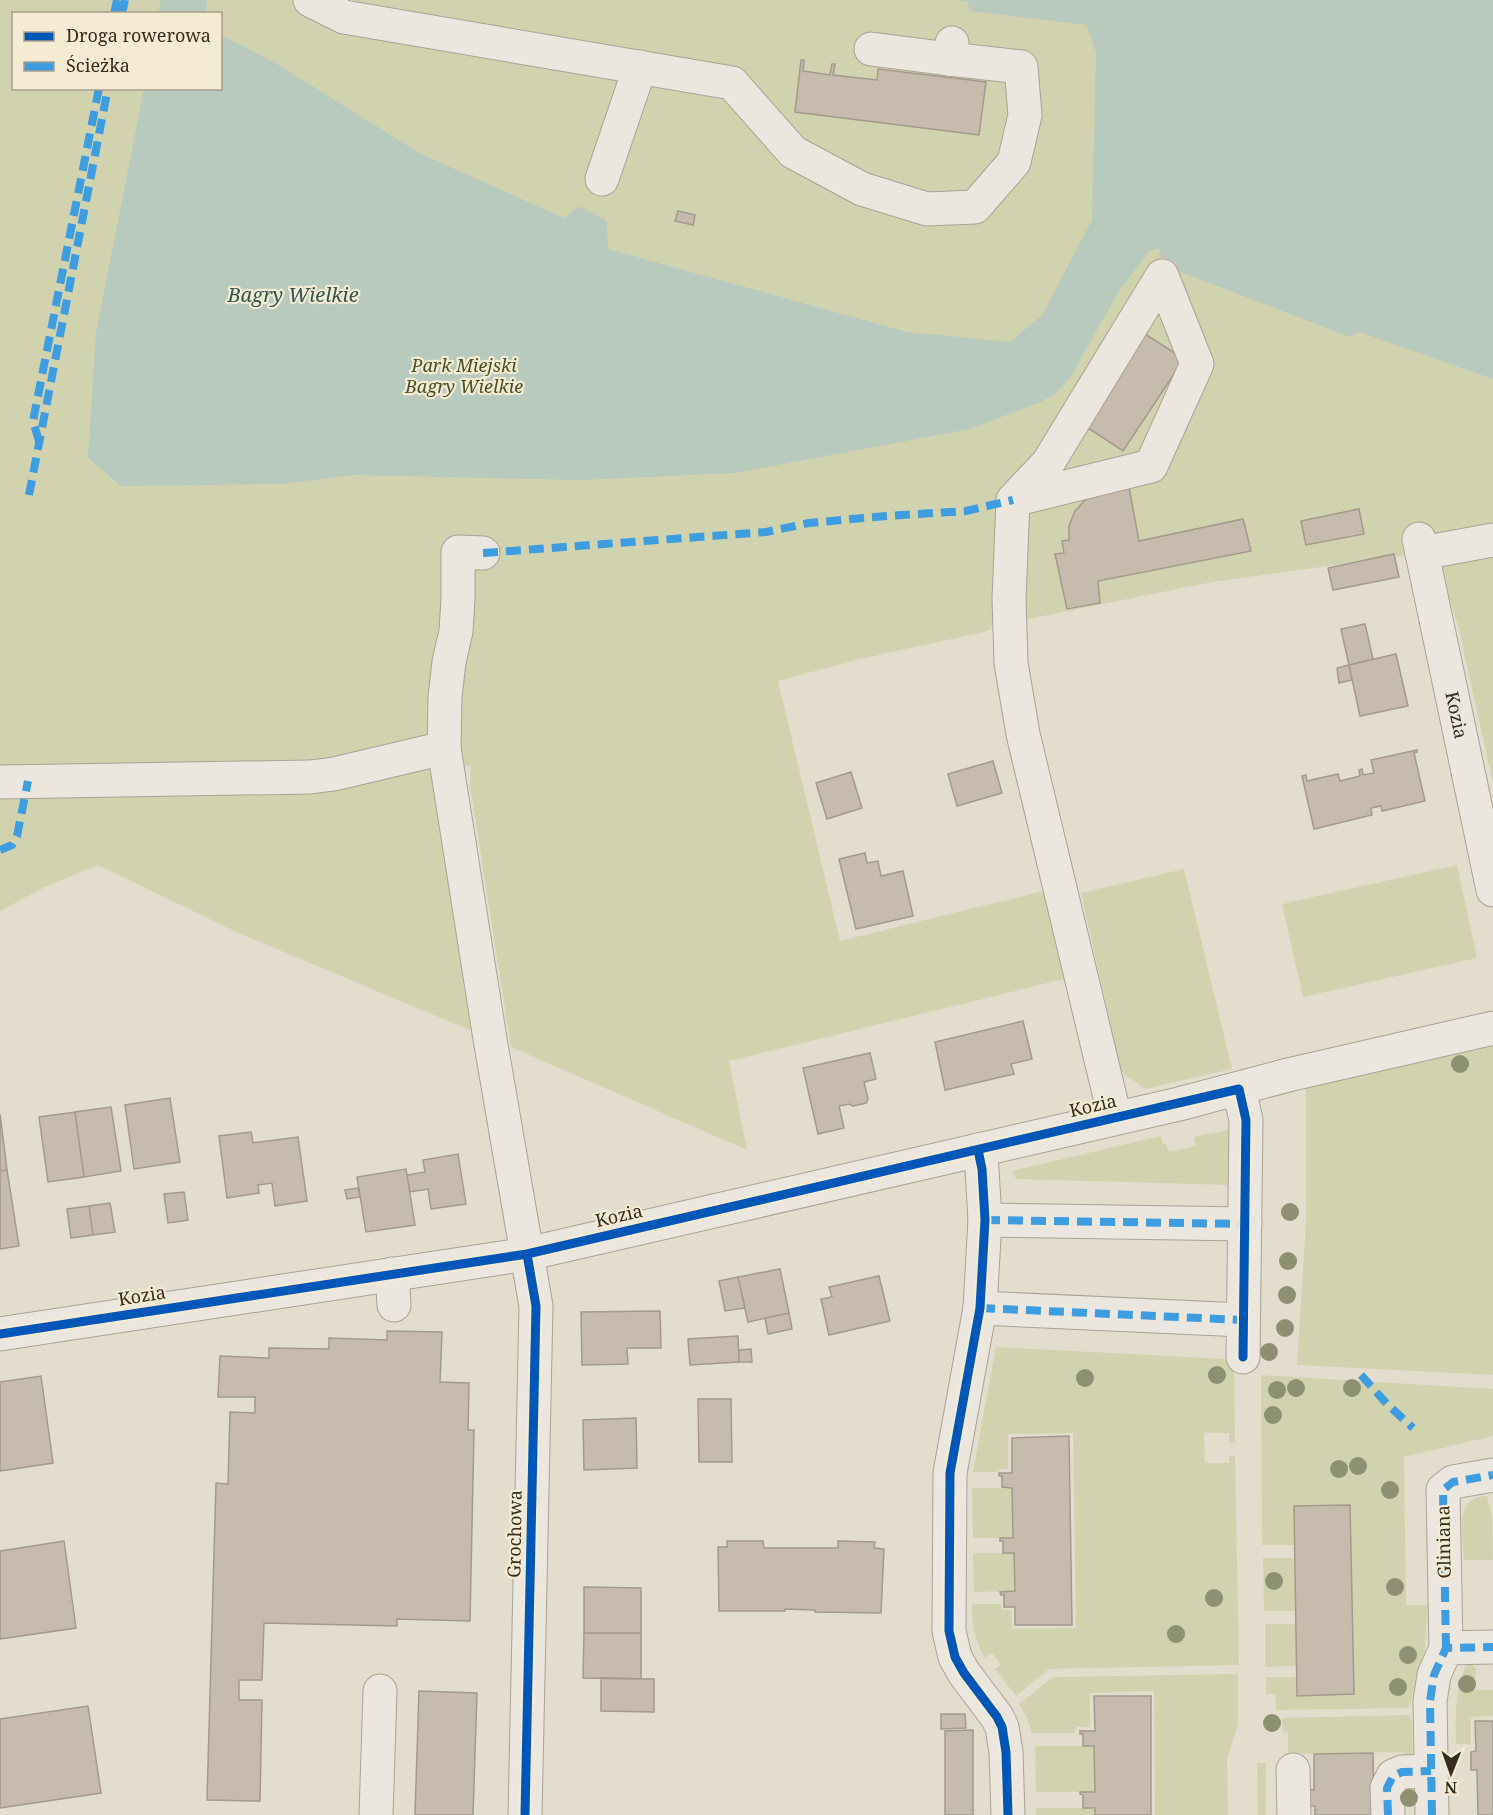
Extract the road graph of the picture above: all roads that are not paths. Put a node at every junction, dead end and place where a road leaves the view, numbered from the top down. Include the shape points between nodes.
1 (310, 0) edge
2 (871, 49) dead end
3 (640, 68) junction
4 (602, 179) dead end
5 (1013, 500) junction
6 (1493, 540) edge
7 (483, 553) dead end
8 (444, 748) junction
9 (0, 782) edge
10 (1493, 890) edge
11 (1493, 1028) edge
12 (1239, 1089) junction
13 (1115, 1118) junction
14 (978, 1150) junction
15 (985, 1220) junction
16 (1245, 1224) junction
17 (527, 1254) junction
18 (980, 1308) junction
19 (1243, 1320) junction
20 (0, 1334) edge
21 (1243, 1357) dead end
22 (1493, 1475) edge
23 (1493, 1647) edge
24 (1446, 1648) junction
25 (380, 1691) dead end
26 (1293, 1770) dead end
27 (1431, 1771) junction
28 (376, 1815) edge
29 (525, 1815) edge
30 (1008, 1815) edge
31 (1294, 1815) edge
32 (1388, 1815) edge
33 (1432, 1815) edge

1 - 3 street via 344,17
2 - 3 street via 951,51 1021,67 1025,115 1014,162 975,207 927,210 862,189 793,152 732,83
3 - 4 street
5 - 5 street via 1151,466 1197,364 1162,276 1048,464
5 - 13 street via 1011,663 1023,734
6 - 10 street, Kozia via 1420,546
7 - 8 street, Grochowa via 458,552 456,631 445,696
8 - 9 street via 310,777
8 - 17 street, Grochowa
11 - 12 street, Kozia
12 - 13 street, Kozia
12 - 16 street via 1246,1120
13 - 14 street, Kozia
14 - 15 street
14 - 17 street, Kozia
15 - 16 street
15 - 18 street
16 - 19 street
17 - 20 street, Kozia via 393,1289
17 - 29 street, Grochowa via 536,1306
18 - 19 street
18 - 30 street via 950,1473 950,1631 953,1651 964,1673 1002,1727
19 - 21 street
22 - 24 street, Gliniana via 1454,1482 1443,1490
23 - 24 street
24 - 27 street, Gliniana via 1430,1695
25 - 28 street
26 - 31 street
27 - 32 street via 1393,1776 1387,1788
27 - 33 street, Gliniana

